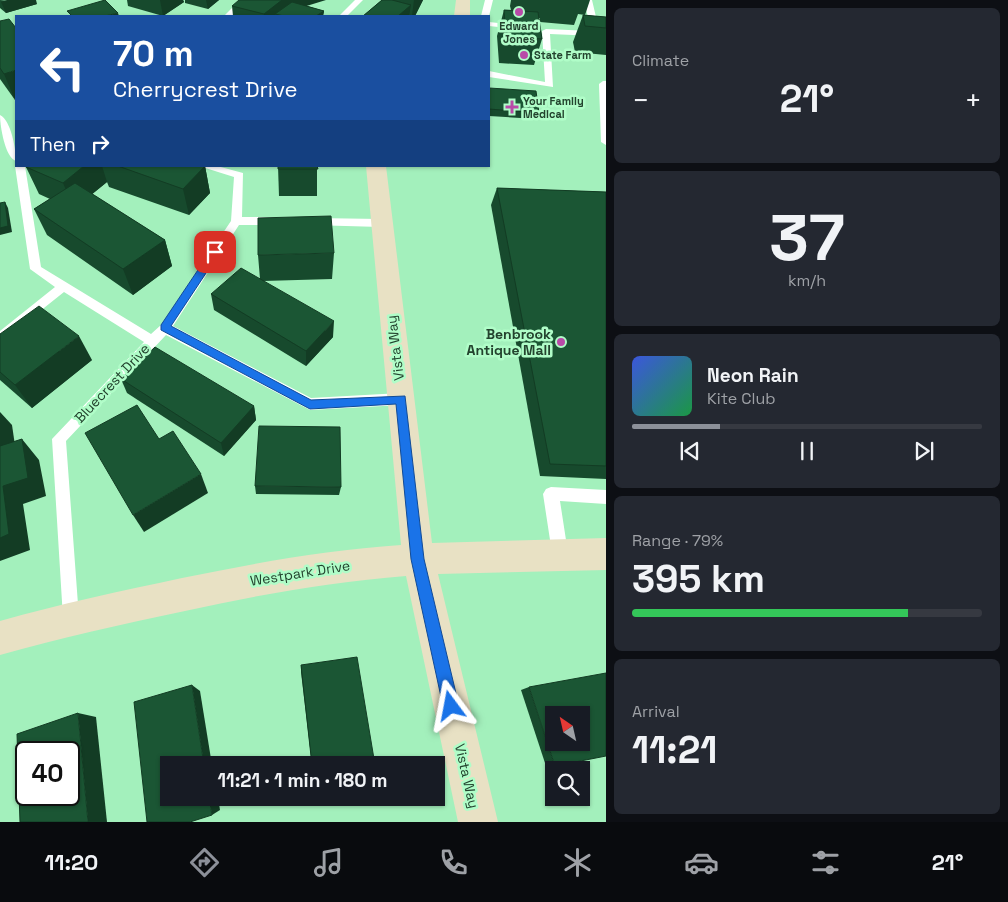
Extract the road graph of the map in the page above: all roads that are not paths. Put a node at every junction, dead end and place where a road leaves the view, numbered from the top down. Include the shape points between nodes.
1 (244, 0) edge
2 (359, 0) edge
3 (463, 0) edge
4 (489, 0) edge
5 (588, 0) edge
6 (229, 15) edge
7 (343, 15) edge
8 (462, 15) edge
9 (485, 15) edge
10 (490, 24) edge
11 (527, 28) edge
12 (536, 30) edge
13 (546, 31) junction
14 (490, 74) edge
15 (606, 84) edge
16 (0, 118) edge
17 (606, 142) edge
18 (15, 156) edge
19 (20, 167) edge
20 (376, 167) edge
21 (224, 168) edge
22 (236, 221) junction
23 (284, 222) edge
24 (304, 222) edge
25 (381, 222) junction
26 (64, 286) junction
27 (164, 328) junction
28 (0, 338) edge
29 (152, 341) junction
30 (401, 399) junction
31 (606, 497) edge
32 (560, 553) junction
33 (606, 554) edge
34 (418, 559) junction
35 (71, 618) junction
36 (0, 638) edge
37 (478, 822) edge

1 - 6 lane
2 - 7 lane
3 - 8 street
4 - 9 lane
5 - 13 lane via 596,34
10 - 11 lane
12 - 13 lane
13 - 14 lane via 550,85
15 - 17 lane via 603,84
16 - 18 lane
19 - 26 lane via 36,269
20 - 25 street, Vista Way
21 - 22 lane via 239,175
22 - 23 lane
22 - 27 lane, Bluecrest Drive
24 - 25 lane
25 - 30 street, Vista Way
26 - 28 lane
26 - 29 lane
27 - 29 lane, Bluecrest Drive
27 - 30 lane via 310,404
29 - 35 lane, Bluecrest Drive via 59,439
30 - 34 street, Vista Way
31 - 32 lane via 551,494
32 - 33 street, Westpark Drive
32 - 34 street, Westpark Drive
34 - 35 street, Westpark Drive via 342,565 273,576
34 - 37 street, Vista Way
35 - 36 street, Westpark Drive

